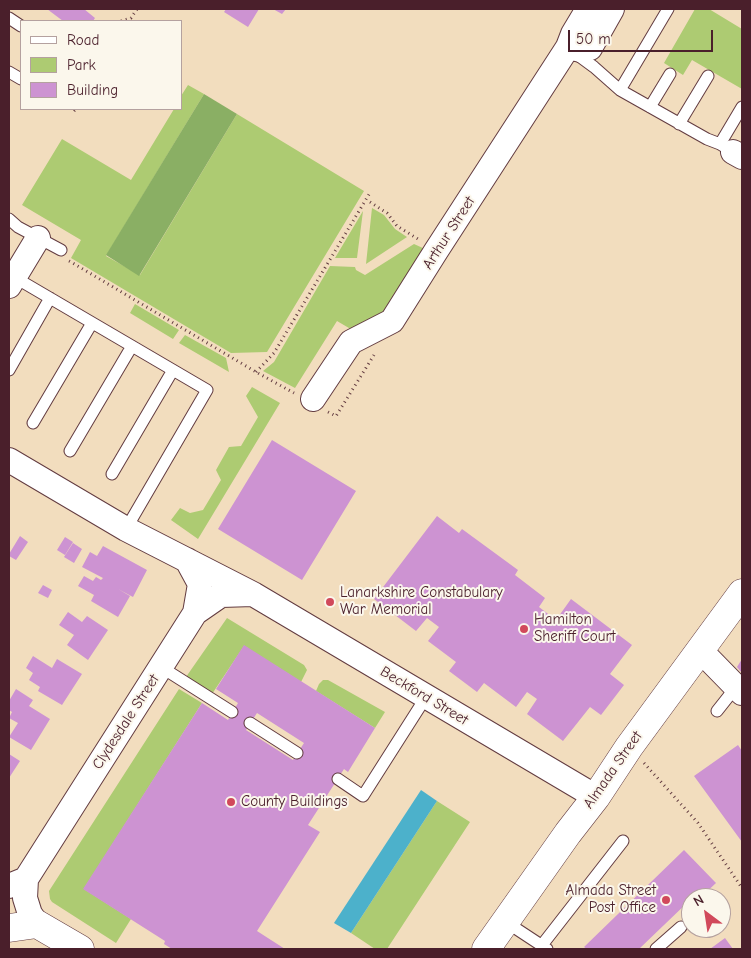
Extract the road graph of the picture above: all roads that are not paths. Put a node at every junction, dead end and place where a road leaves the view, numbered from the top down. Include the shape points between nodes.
1 (588, 9) edge
2 (612, 9) edge
3 (668, 9) edge
4 (9, 18) edge
5 (20, 25) edge
6 (568, 47) junction
7 (9, 72) edge
8 (670, 74) dead end
9 (708, 76) dead end
10 (20, 78) edge
11 (620, 90) junction
12 (650, 107) junction
13 (742, 107) edge
14 (679, 124) junction
15 (732, 151) edge
16 (9, 219) edge
17 (38, 238) junction
18 (61, 250) road end
19 (11, 281) edge
20 (50, 298) junction
21 (92, 323) junction
22 (132, 346) junction
23 (9, 370) edge
24 (173, 370) junction
25 (312, 402) road end
26 (33, 424) dead end
27 (70, 452) dead end
28 (9, 460) edge
29 (112, 474) dead end
30 (126, 529) junction
31 (187, 560) junction
32 (742, 593) edge
33 (254, 594) junction
34 (195, 613) junction
35 (700, 650) junction
36 (161, 667) junction
37 (739, 690) edge
38 (426, 697) junction
39 (717, 711) dead end
40 (232, 712) dead end
41 (250, 723) dead end
42 (297, 753) dead end
43 (338, 779) dead end
44 (596, 797) junction
45 (623, 841) dead end
46 (17, 882) edge
47 (506, 922) junction
48 (37, 924) junction
49 (9, 928) edge
50 (681, 928) dead end
51 (545, 947) edge
52 (80, 949) edge
53 (486, 949) edge
54 (656, 949) edge

1 - 6 street, Arthur Street
2 - 6 street via 590,48
3 - 11 lane
4 - 5 lane
6 - 11 lane
6 - 25 street, Arthur Street via 392,321 351,342
7 - 10 lane
8 - 12 lane
9 - 14 lane
11 - 12 lane
12 - 14 lane
13 - 15 lane
14 - 15 lane
16 - 17 lane
17 - 18 lane
17 - 19 street
19 - 20 lane
20 - 21 lane
20 - 23 lane
21 - 22 lane
21 - 26 lane
22 - 24 lane
22 - 27 lane
24 - 29 lane
24 - 30 lane via 207,390
28 - 30 street, Beckford Street
30 - 31 street, Beckford Street
31 - 33 street, Beckford Street
31 - 34 street, Clydesdale Street via 200,584
32 - 35 main road, Almada Street
33 - 34 street via 221,595
33 - 38 street, Beckford Street
34 - 36 street, Clydesdale Street
35 - 37 street
35 - 44 main road, Almada Street
36 - 40 lane
36 - 46 street, Clydesdale Street
37 - 39 lane
38 - 43 lane via 364,796
38 - 44 street, Beckford Street
41 - 42 lane
44 - 47 main road, Almada Street
45 - 51 lane
46 - 48 street, Clydesdale Street
47 - 51 lane
47 - 53 main road, Almada Street
48 - 49 main road
48 - 52 main road
50 - 54 lane

